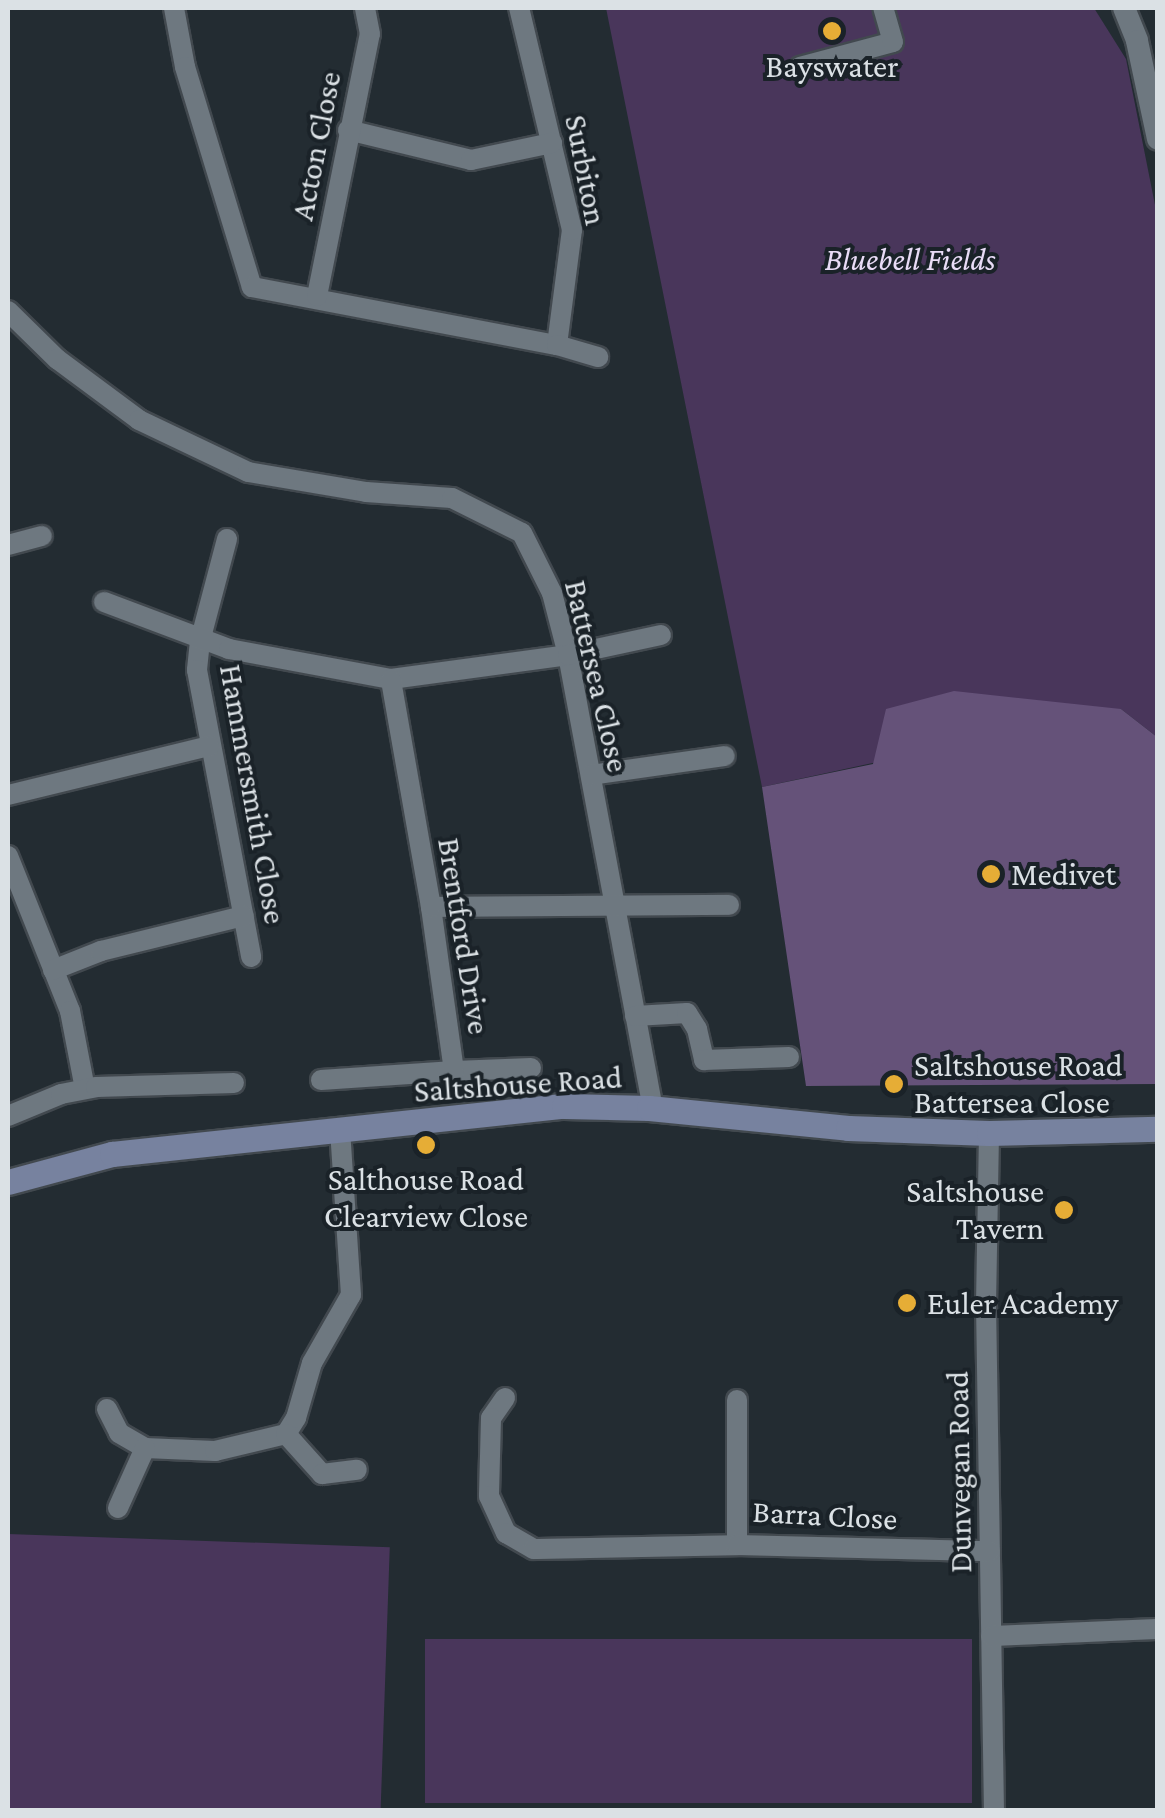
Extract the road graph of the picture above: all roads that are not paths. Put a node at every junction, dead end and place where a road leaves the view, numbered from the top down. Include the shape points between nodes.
1 (364, 8) edge
2 (518, 8) edge
3 (883, 8) edge
4 (1124, 8) edge
5 (173, 10) edge
6 (1149, 59) edge
7 (800, 67) dead end
8 (348, 130) junction
9 (1158, 139) edge
10 (552, 144) junction
11 (316, 296) junction
12 (8, 311) edge
13 (557, 345) junction
14 (598, 356) dead end
15 (42, 536) dead end
16 (227, 540) dead end
17 (8, 546) edge
18 (104, 602) dead end
19 (661, 635) dead end
20 (200, 641) junction
21 (568, 655) junction
22 (392, 679) junction
23 (209, 746) junction
24 (725, 756) dead end
25 (591, 776) junction
26 (8, 795) edge
27 (8, 856) edge
28 (614, 905) junction
29 (729, 905) dead end
30 (432, 907) junction
31 (244, 916) junction
32 (251, 957) dead end
33 (53, 970) junction
34 (636, 1016) junction
35 (789, 1057) dead end
36 (531, 1068) dead end
37 (454, 1071) junction
38 (321, 1080) dead end
39 (234, 1083) dead end
40 (85, 1090) junction
41 (652, 1109) junction
42 (8, 1116) edge
43 (1158, 1129) edge
44 (340, 1131) junction
45 (989, 1133) junction
46 (8, 1182) edge
47 (505, 1398) dead end
48 (738, 1400) dead end
49 (107, 1409) dead end
50 (286, 1434) junction
51 (145, 1448) junction
52 (357, 1470) dead end
53 (118, 1508) dead end
54 (737, 1545) junction
55 (990, 1550) junction
56 (1158, 1628) edge
57 (991, 1636) junction
58 (994, 1810) edge

1 - 8 street, Acton Close via 370,34
2 - 10 street, Surbiton
3 - 7 street via 893,42
4 - 6 street
5 - 11 street via 252,287
6 - 9 street
8 - 10 street via 471,160
8 - 11 street, Acton Close
10 - 13 street, Surbiton via 572,230
11 - 13 street
12 - 21 street, Battersea Close via 57,359 139,420 248,472 452,498 522,533 552,593
13 - 14 street
15 - 17 street
16 - 20 street, Hammersmith Close
18 - 20 street
19 - 21 street
20 - 22 street
20 - 23 street, Hammersmith Close via 197,670
21 - 22 street
21 - 25 street, Battersea Close
22 - 30 street, Brentford Drive
23 - 26 street
23 - 31 street, Hammersmith Close
24 - 25 street
25 - 28 street, Battersea Close
27 - 33 street
28 - 29 street
28 - 30 street
28 - 34 street, Battersea Close
30 - 37 street, Brentford Drive
31 - 32 street, Hammersmith Close
31 - 33 street
33 - 40 street via 70,1011
34 - 35 street via 687,1012 704,1060
34 - 41 street, Battersea Close
36 - 37 street
37 - 38 street, Brentford Drive
39 - 40 street
40 - 42 street
41 - 44 main road, Saltshouse Road via 564,1106
41 - 45 main road, Saltshouse Road via 848,1128
43 - 45 main road, Saltshouse Road
44 - 46 main road, Saltshouse Road via 112,1154
44 - 50 street via 351,1295 312,1364
45 - 55 street, Dunvegan Road
47 - 54 street via 491,1418 488,1496 506,1533 534,1549
48 - 54 street, Barra Close
49 - 51 street via 119,1433
50 - 51 street via 215,1451
50 - 52 street via 322,1474
51 - 53 street
54 - 55 street, Barra Close
55 - 57 street, Dunvegan Road
56 - 57 street
57 - 58 street, Dunvegan Road

